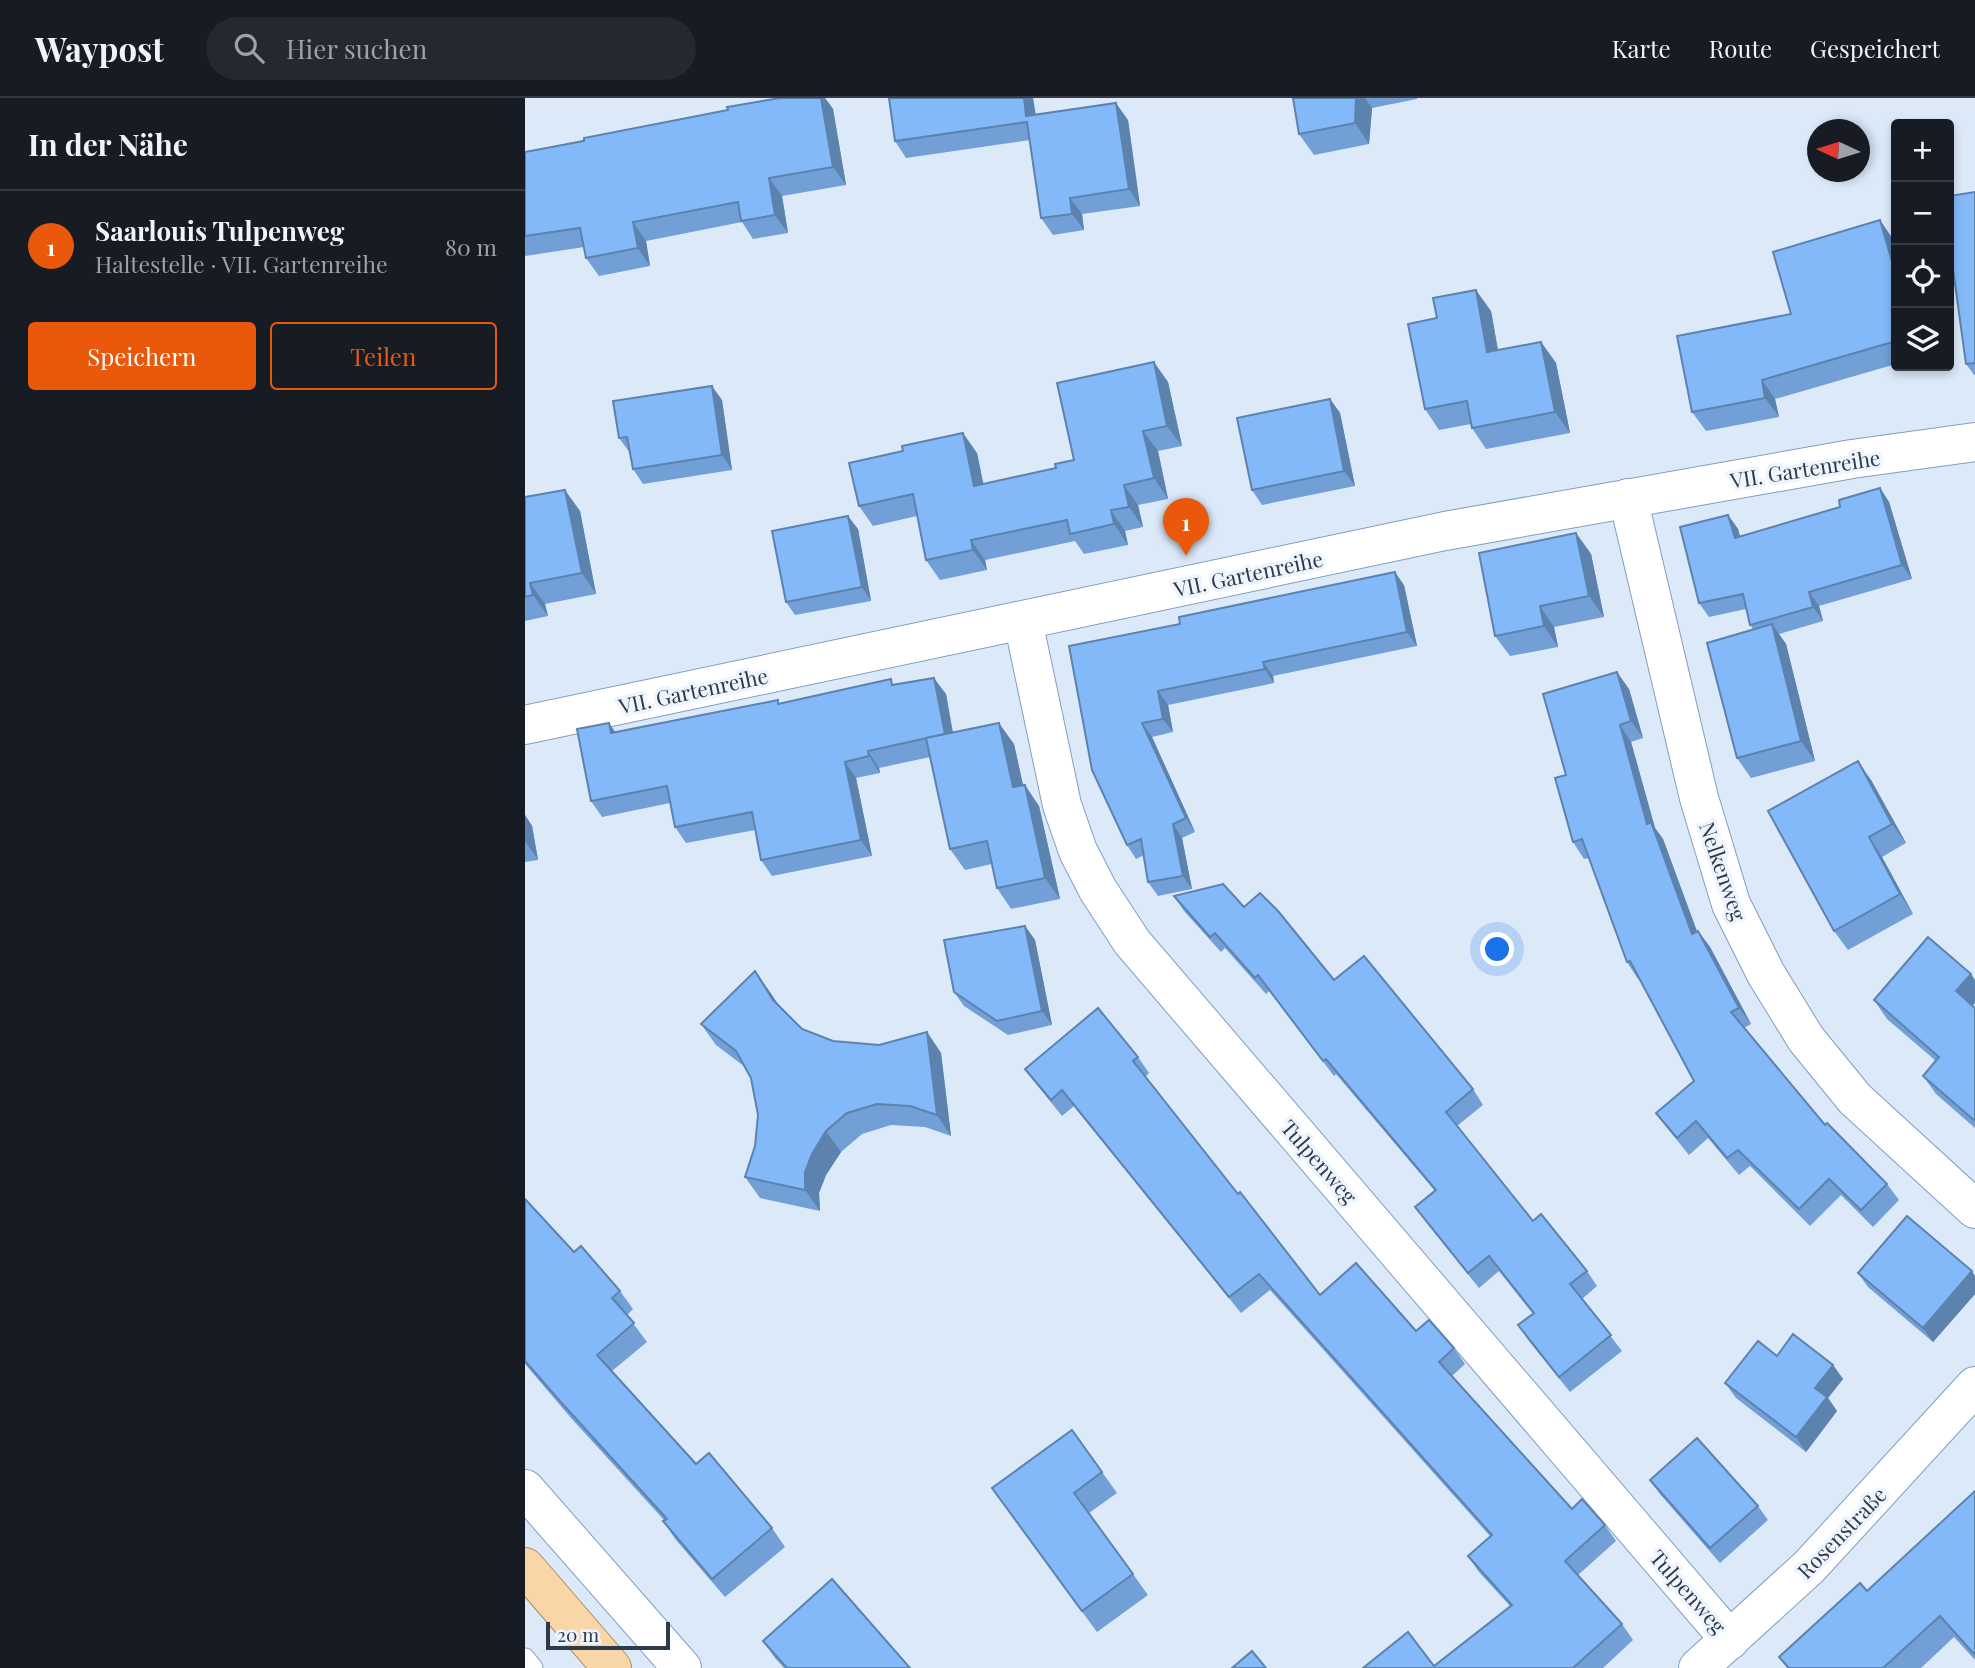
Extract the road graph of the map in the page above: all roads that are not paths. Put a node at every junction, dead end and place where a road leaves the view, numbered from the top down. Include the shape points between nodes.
1 (1975, 442) edge
2 (1628, 498) junction
3 (1023, 621) junction
4 (525, 726) edge
5 (1975, 1209) edge
6 (1970, 1403) edge
7 (525, 1489) edge
8 (525, 1567) edge
9 (1730, 1640) junction
10 (525, 1658) edge
11 (534, 1668) edge
12 (612, 1668) edge
13 (682, 1668) edge
14 (1698, 1668) edge

1 - 2 street, VII. Gartenreihe
2 - 3 street, VII. Gartenreihe via 1445,531
2 - 5 street, Nelkenweg via 1699,798 1731,904 1806,1039 1855,1099
3 - 4 street, VII. Gartenreihe
3 - 9 street, Tulpenweg via 1062,805 1078,851 1132,942
6 - 9 street, Rosenstraße via 1809,1567
7 - 13 street
8 - 12 main road
9 - 14 street, Rosenstraße
10 - 11 lane

